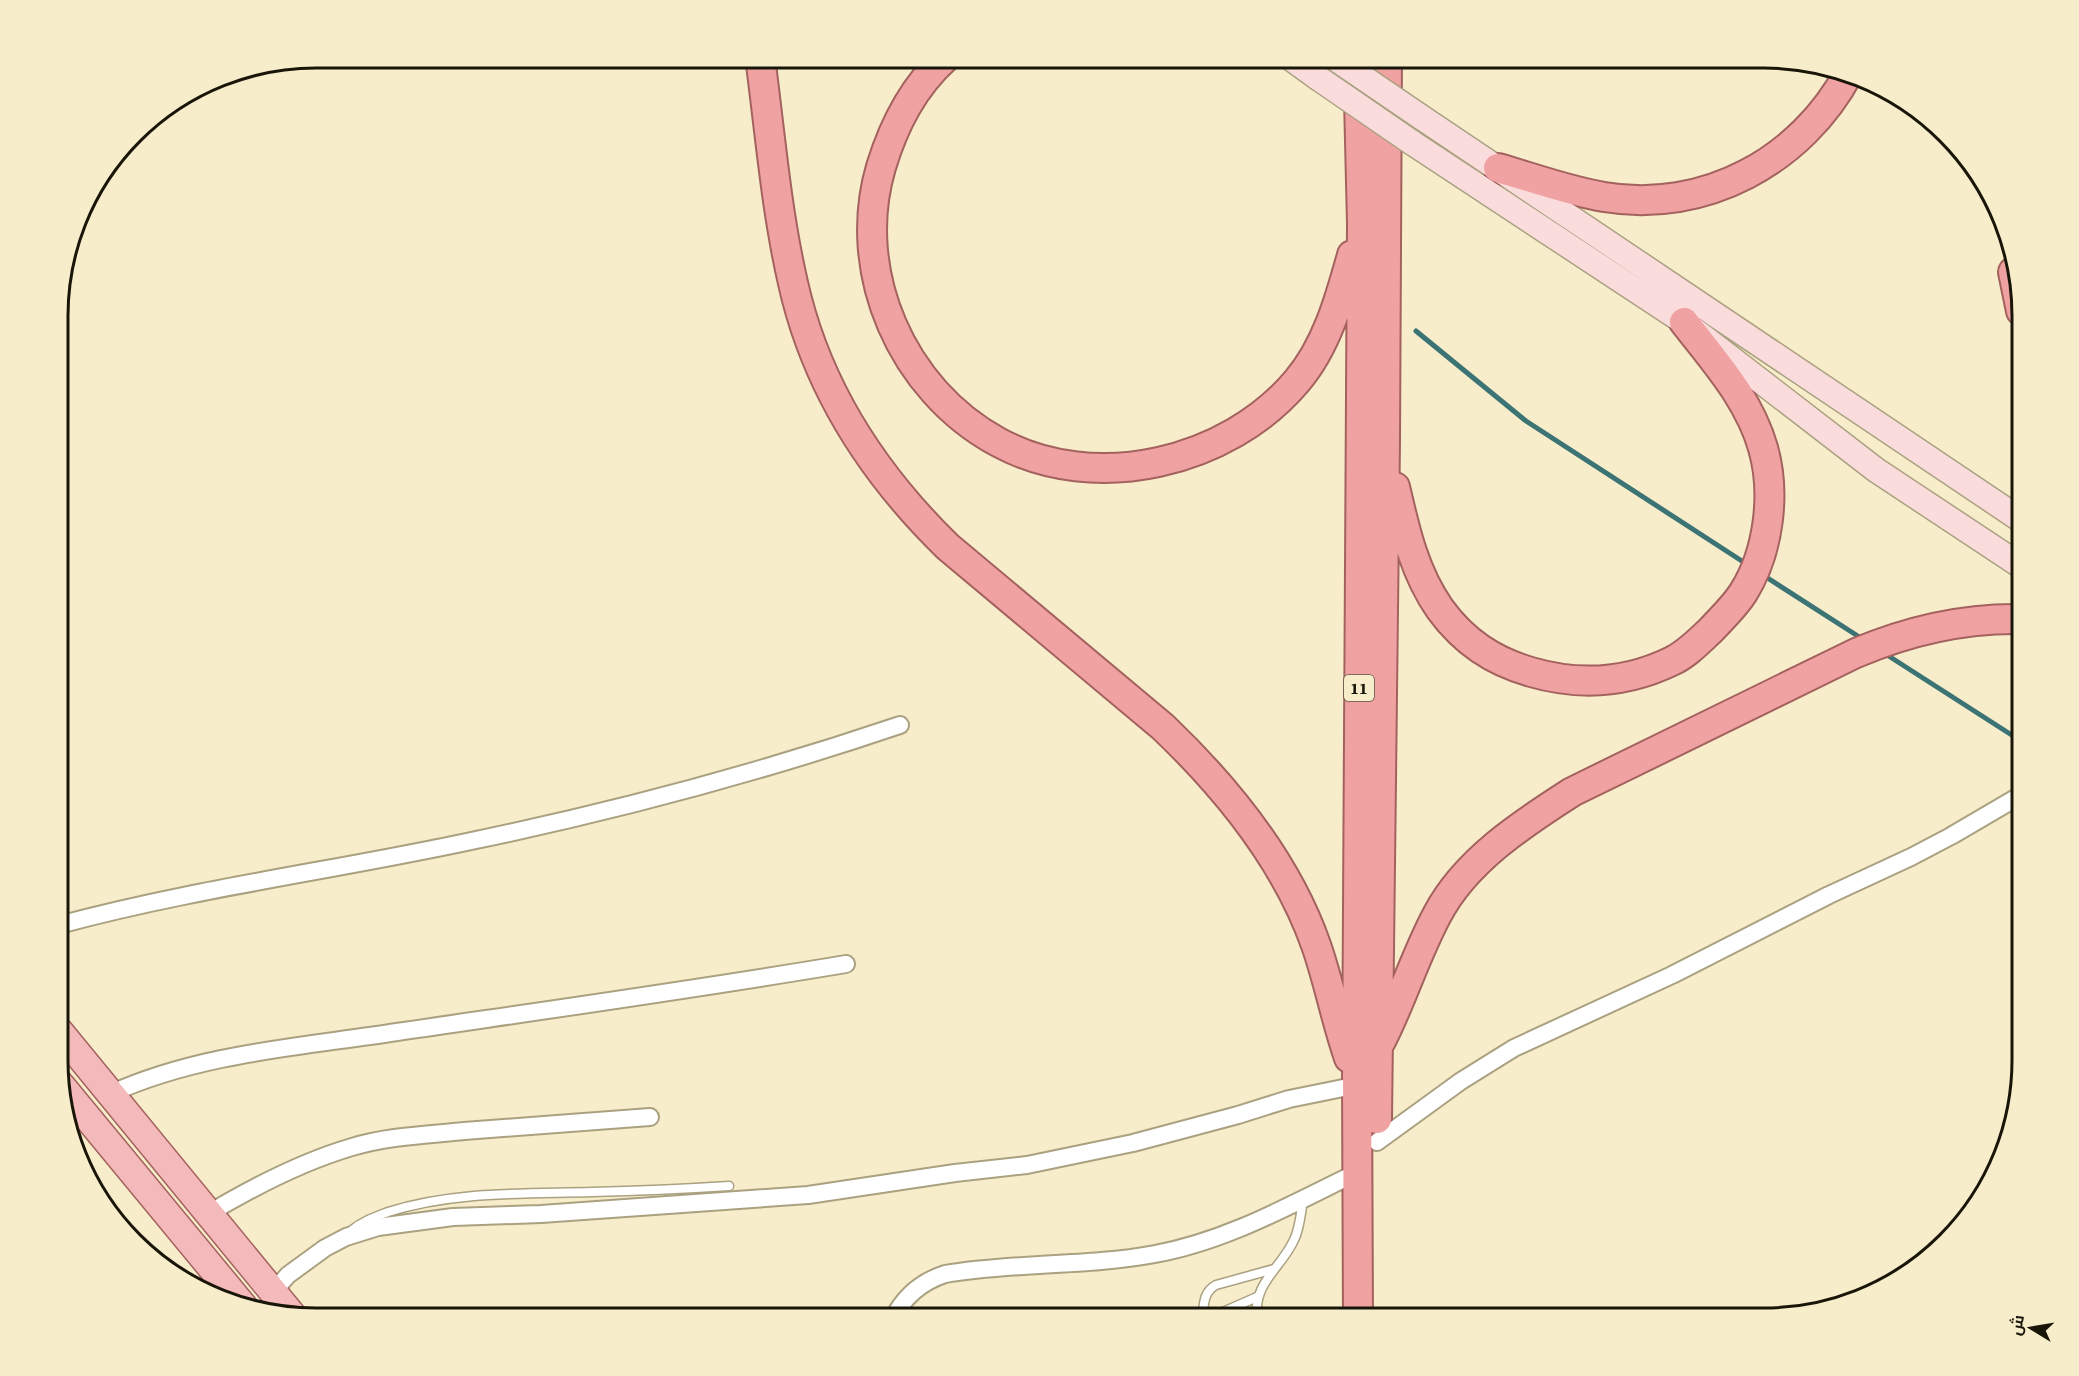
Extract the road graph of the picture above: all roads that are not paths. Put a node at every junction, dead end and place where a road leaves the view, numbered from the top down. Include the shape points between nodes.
1 (761, 68) edge
2 (934, 68) edge
3 (1304, 68) edge
4 (1349, 68) edge
5 (1358, 68) edge
6 (1387, 68) edge
7 (1843, 81) edge
8 (1498, 168) junction
9 (1362, 224) junction
10 (1684, 322) junction
11 (1385, 441) junction
12 (2012, 514) edge
13 (2012, 560) edge
14 (2012, 619) edge
15 (900, 725) dead end
16 (2012, 801) edge
17 (68, 923) edge
18 (846, 964) dead end
19 (68, 1042) edge
20 (1377, 1048) junction
21 (1358, 1082) junction
22 (110, 1094) junction
23 (70, 1097) edge
24 (650, 1117) dead end
25 (1377, 1142) junction
26 (1358, 1172) junction
27 (729, 1186) dead end
28 (1303, 1198) junction
29 (208, 1214) junction
30 (346, 1238) junction
31 (1274, 1269) junction
32 (273, 1292) junction
33 (233, 1294) edge
34 (1257, 1297) junction
35 (285, 1306) edge
36 (899, 1308) edge
37 (1203, 1308) edge
38 (1232, 1308) edge
39 (1257, 1308) edge
40 (1358, 1308) edge
41 (1375, 1308) edge

1 - 21 highway via 793,284 819,365 849,425 887,481 926,526 1162,727 1227,794 1285,878 1308,923
2 - 9 highway via 902,112 877,182 871,228 876,275 900,341 927,382 980,430 1019,451 1064,464 1114,468 1197,451 1246,427 1298,380 1313,356 1339,299
3 - 10 main road, bridge
4 - 8 main road, bridge
5 - 9 highway, 11
6 - 11 highway, 11
7 - 8 highway via 1814,123 1790,145 1746,175 1716,189 1671,198 1621,199 1580,192
8 - 12 main road
9 - 21 highway, 11
10 - 11 highway via 1744,401 1764,450 1769,503 1766,530 1744,592 1731,610 1673,661 1613,680 1573,681 1513,667 1485,654 1440,609 1423,580 1408,543
10 - 13 main road via 1876,470
11 - 20 highway, 11
14 - 20 highway via 1970,621 1883,642 1572,792 1497,845 1463,878 1438,913
15 - 17 street via 743,775 607,811
16 - 25 street via 1911,857 1514,1048
18 - 22 street via 258,1053 176,1069
19 - 22 main road
20 - 25 highway, 11
21 - 26 highway, 11
21 - 30 street via 1133,1143 1027,1165 772,1198 424,1220 378,1227
22 - 29 main road
23 - 33 main road
24 - 29 street via 373,1141 308,1162
25 - 41 highway, 11
26 - 28 street
26 - 40 highway, 11
27 - 30 lane via 456,1198 411,1205 371,1218
28 - 31 lane via 1294,1240
28 - 36 street via 1226,1234 1156,1254 945,1274 913,1291
29 - 32 main road
30 - 32 street via 306,1261
31 - 34 lane
31 - 37 lane via 1210,1288
32 - 35 main road
34 - 38 lane
34 - 39 lane

